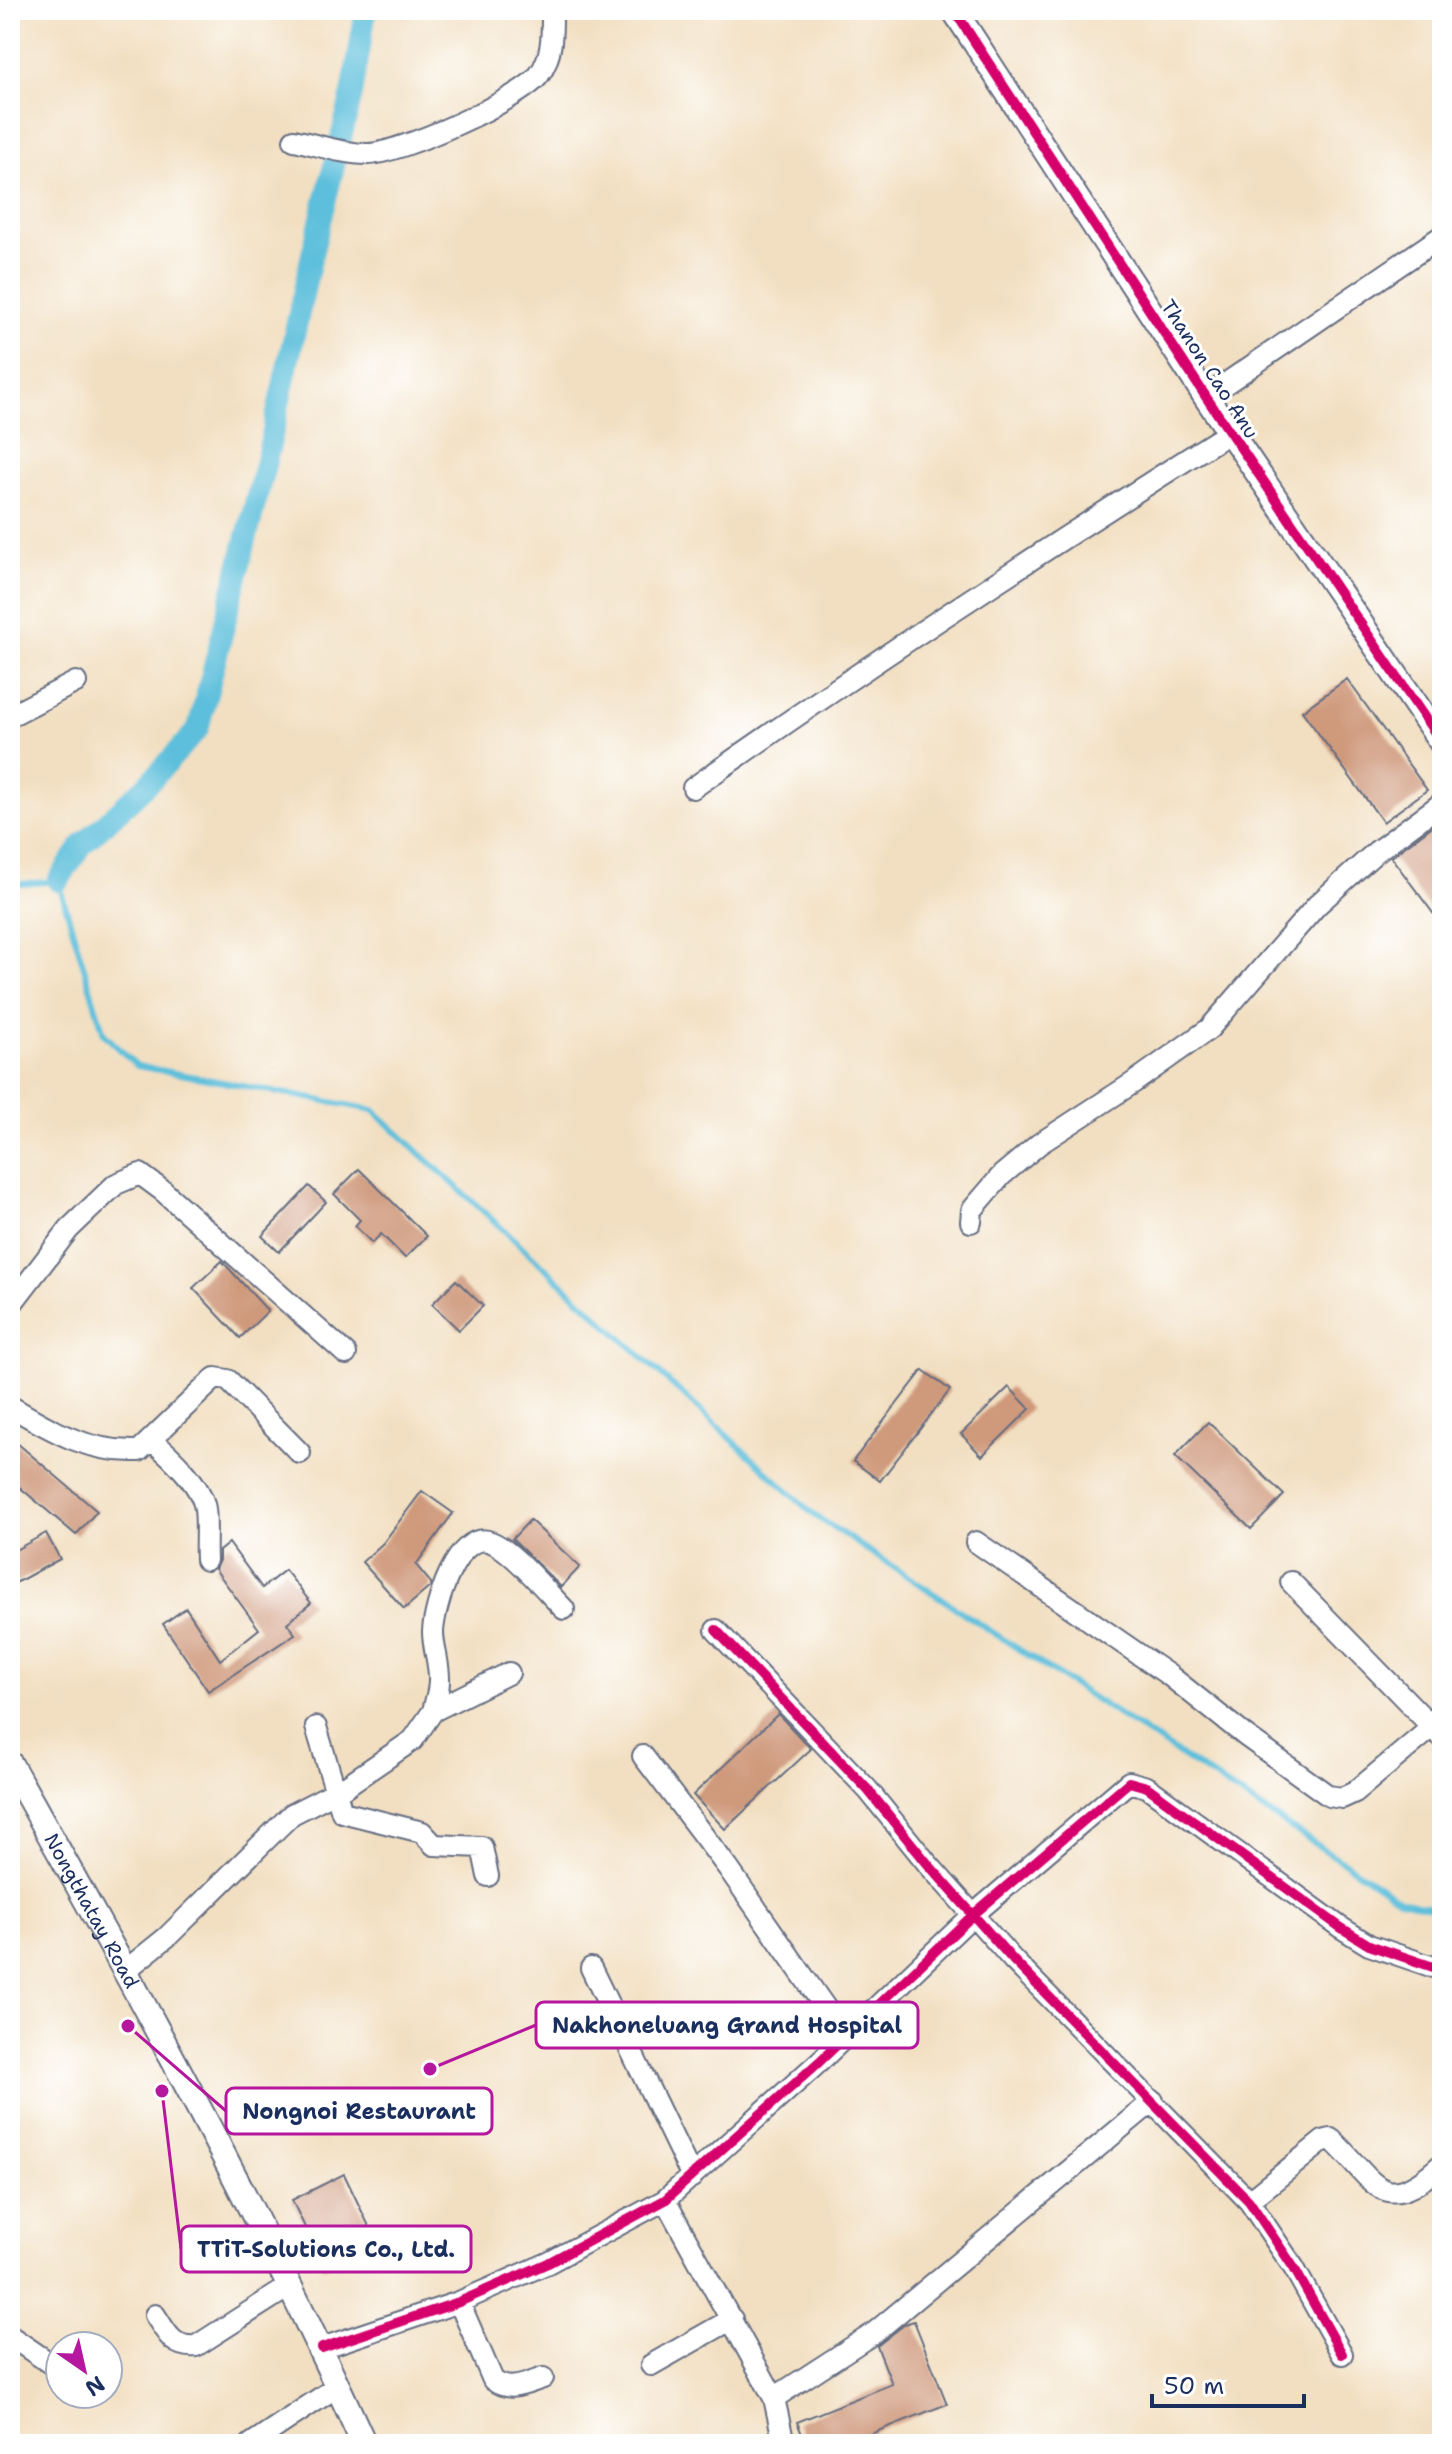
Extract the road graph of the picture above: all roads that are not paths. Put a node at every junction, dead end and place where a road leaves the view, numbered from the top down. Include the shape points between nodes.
1 (552, 10) edge
2 (954, 10) edge
3 (294, 140) dead end
4 (1442, 236) edge
5 (1206, 397) junction
6 (1230, 432) junction
7 (76, 682) dead end
8 (10, 716) edge
9 (1442, 743) edge
10 (693, 788) dead end
11 (1442, 803) edge
12 (971, 1222) dead end
13 (13, 1295) edge
14 (346, 1354) dead end
15 (10, 1406) edge
16 (151, 1440) junction
17 (300, 1453) dead end
18 (976, 1542) dead end
19 (206, 1560) dead end
20 (1291, 1582) dead end
21 (564, 1609) dead end
22 (716, 1630) dead end
23 (509, 1673) dead end
24 (433, 1711) junction
25 (316, 1727) dead end
26 (1439, 1728) edge
27 (643, 1756) dead end
28 (10, 1764) edge
29 (335, 1792) junction
30 (488, 1876) dead end
31 (974, 1914) junction
32 (591, 1968) dead end
33 (126, 1970) junction
34 (1442, 1970) edge
35 (845, 2036) junction
36 (1153, 2101) junction
37 (1442, 2164) edge
38 (692, 2177) junction
39 (665, 2200) junction
40 (1249, 2201) junction
41 (290, 2286) junction
42 (459, 2302) junction
43 (155, 2315) dead end
44 (732, 2319) junction
45 (10, 2336) edge
46 (322, 2348) junction
47 (1342, 2354) dead end
48 (44, 2359) edge
49 (651, 2365) dead end
50 (543, 2378) dead end
51 (338, 2386) junction
52 (774, 2398) junction
53 (251, 2444) edge
54 (364, 2444) edge
55 (784, 2444) edge

1 - 3 street via 551,47 537,79 456,125 368,154
2 - 5 street, Thanon Cao Anu
4 - 5 street
5 - 6 street, Thanon Cao Anu
6 - 9 street, Thanon Cao Anu
6 - 10 street via 1010,571
7 - 8 street
11 - 12 street via 1317,905 1209,1029 1039,1144 1002,1175 972,1210
13 - 14 street via 116,1184 140,1174
15 - 16 street via 59,1436 115,1452 139,1451
16 - 17 street via 215,1378 228,1380
16 - 19 street via 171,1455 205,1507
18 - 26 street via 1170,1676 1329,1796 1355,1792
20 - 26 street
21 - 24 street via 503,1550 491,1542 471,1544 446,1578 438,1605 433,1632 440,1683
22 - 31 street via 868,1790
23 - 24 street
24 - 29 street via 413,1740
25 - 29 street
27 - 35 street
28 - 33 street, Nongthatay Road
29 - 30 street via 344,1813 422,1832 434,1845 482,1847
29 - 33 street via 292,1814 167,1937
31 - 34 street via 1129,1782 1147,1787 1349,1933
31 - 35 street
31 - 36 street
32 - 38 street
33 - 41 street, Nongthatay Road
35 - 38 street
36 - 40 street
36 - 52 street via 874,2333
37 - 40 street via 1404,2192 1389,2193 1370,2183 1331,2139
38 - 39 street
39 - 42 street via 548,2263
39 - 44 street
40 - 47 street
41 - 43 street via 196,2346 183,2347 170,2338
41 - 46 street, Nongthatay Road
42 - 46 street
42 - 50 street via 493,2380 515,2387
44 - 49 street
44 - 52 street
45 - 48 street
46 - 51 street, Nongthatay Road
51 - 53 street
51 - 54 street, Nongthatay Road
52 - 55 street

